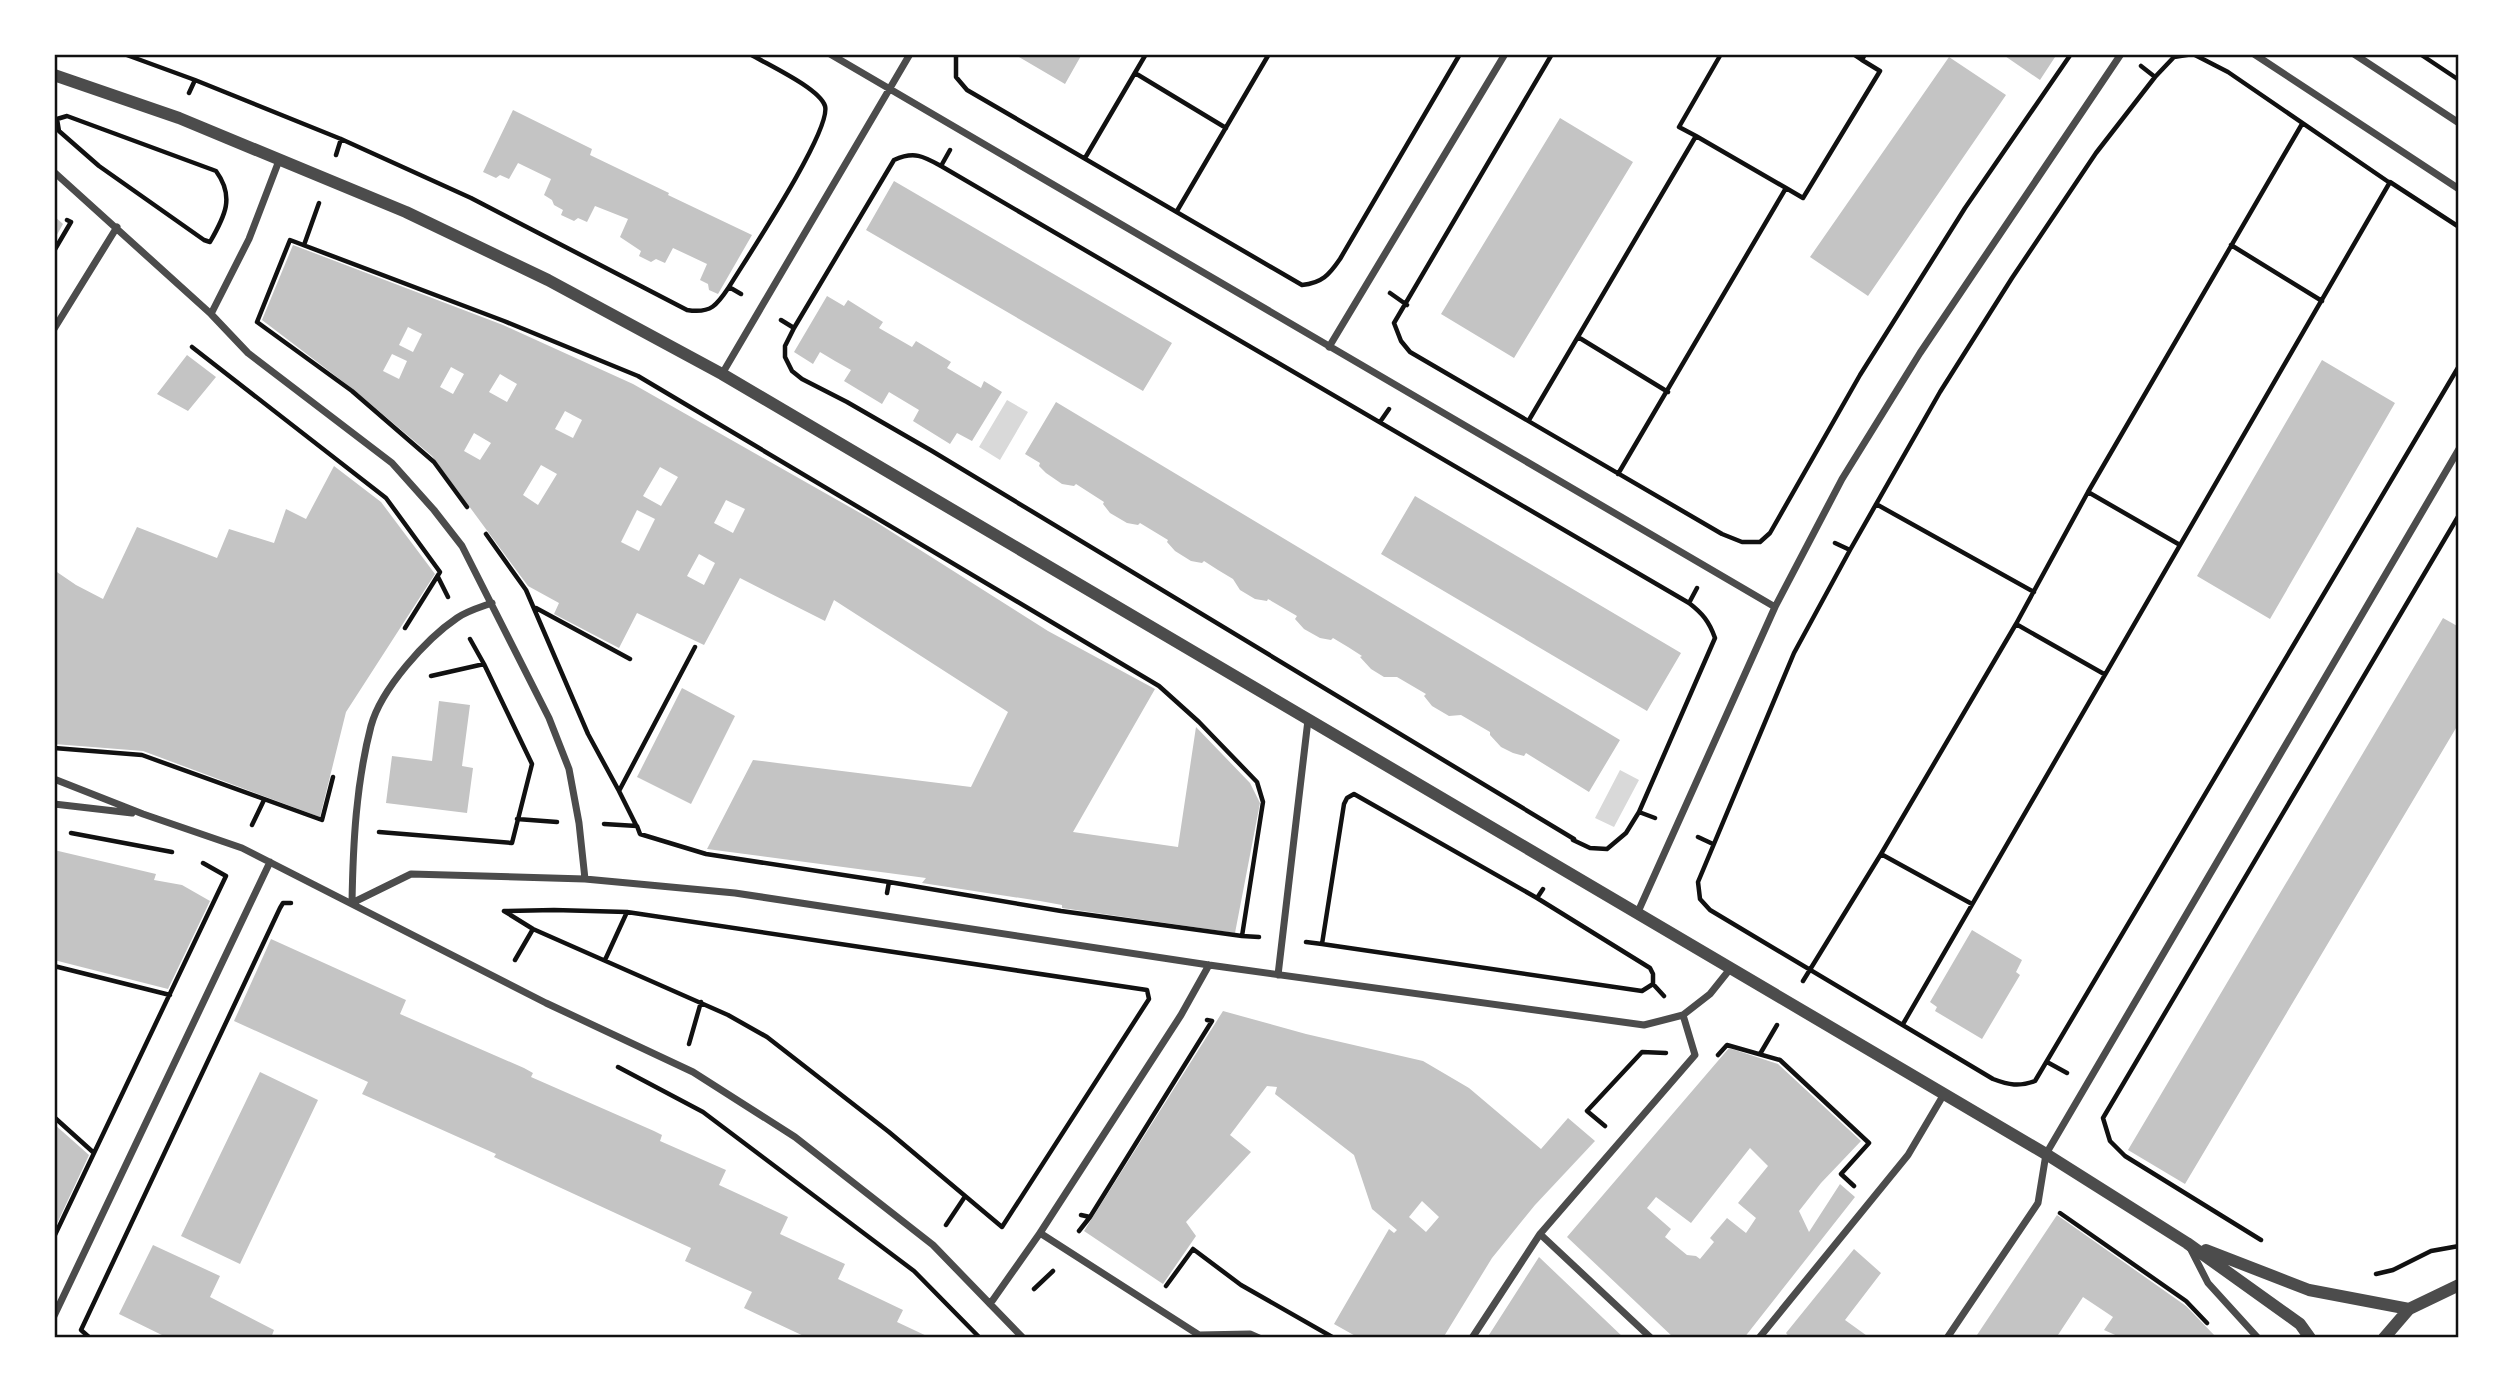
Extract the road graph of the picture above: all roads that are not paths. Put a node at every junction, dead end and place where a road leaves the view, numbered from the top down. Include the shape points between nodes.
1 (830, 54) edge
2 (910, 54) edge
3 (1505, 54) edge
4 (2121, 54) edge
5 (2255, 54) edge
6 (2354, 54) edge
7 (54, 75) edge
8 (889, 89) junction
9 (2459, 123) edge
10 (280, 158) junction
11 (54, 172) edge
12 (2459, 189) edge
13 (117, 227) junction
14 (211, 314) junction
15 (54, 329) edge
16 (1329, 347) junction
17 (722, 374) junction
18 (2459, 449) edge
19 (492, 603) junction
20 (1776, 607) junction
21 (1308, 720) junction
22 (54, 779) edge
23 (54, 804) edge
24 (143, 814) junction
25 (270, 862) junction
26 (585, 878) junction
27 (352, 903) junction
28 (1637, 914) junction
29 (1209, 965) junction
30 (1730, 969) junction
31 (1278, 975) junction
32 (1683, 1015) junction
33 (1944, 1094) junction
34 (2046, 1154) junction
35 (1040, 1233) junction
36 (1540, 1234) junction
37 (2187, 1243) junction
38 (2459, 1285) edge
39 (990, 1304) junction
40 (2409, 1309) junction
41 (54, 1316) edge
42 (1198, 1336) edge
43 (1023, 1338) edge
44 (1259, 1338) edge
45 (1472, 1338) edge
46 (1651, 1338) edge
47 (1759, 1338) edge
48 (1947, 1338) edge
49 (2258, 1338) edge
50 (2310, 1338) edge
51 (2384, 1338) edge

1 - 8 street
2 - 8 street
3 - 16 street
4 - 20 street via 1920,353 1842,480
5 - 12 street
6 - 9 street
7 - 10 street
8 - 16 street
8 - 17 street
10 - 14 street via 249,239
10 - 17 street via 548,280
11 - 13 street
13 - 14 street
13 - 15 street
14 - 19 street via 248,353 392,463 462,546
16 - 20 street
17 - 21 street
18 - 34 street
19 - 26 street via 569,769
19 - 27 street via 459,617 424,646 394,681 371,724 354,827
20 - 28 street
21 - 28 street
21 - 31 street
22 - 24 street
23 - 24 street
24 - 25 street
25 - 27 street
25 - 41 street
26 - 27 street via 411,874
26 - 29 street via 735,892
27 - 39 street via 693,1072 795,1137 933,1245
28 - 30 street
29 - 31 street
29 - 35 street
30 - 32 street via 1710,994
30 - 33 street
31 - 32 street via 1644,1025
32 - 36 street via 1695,1055
33 - 34 street
33 - 47 street via 1908,1155
34 - 37 street
34 - 48 street via 2038,1203
35 - 39 street
35 - 42 street
36 - 45 street
36 - 46 street
37 - 40 street via 2309,1290
37 - 49 street via 2208,1283
37 - 50 street via 2300,1324
38 - 40 street
39 - 43 street
40 - 51 street
42 - 44 street via 1250,1334

